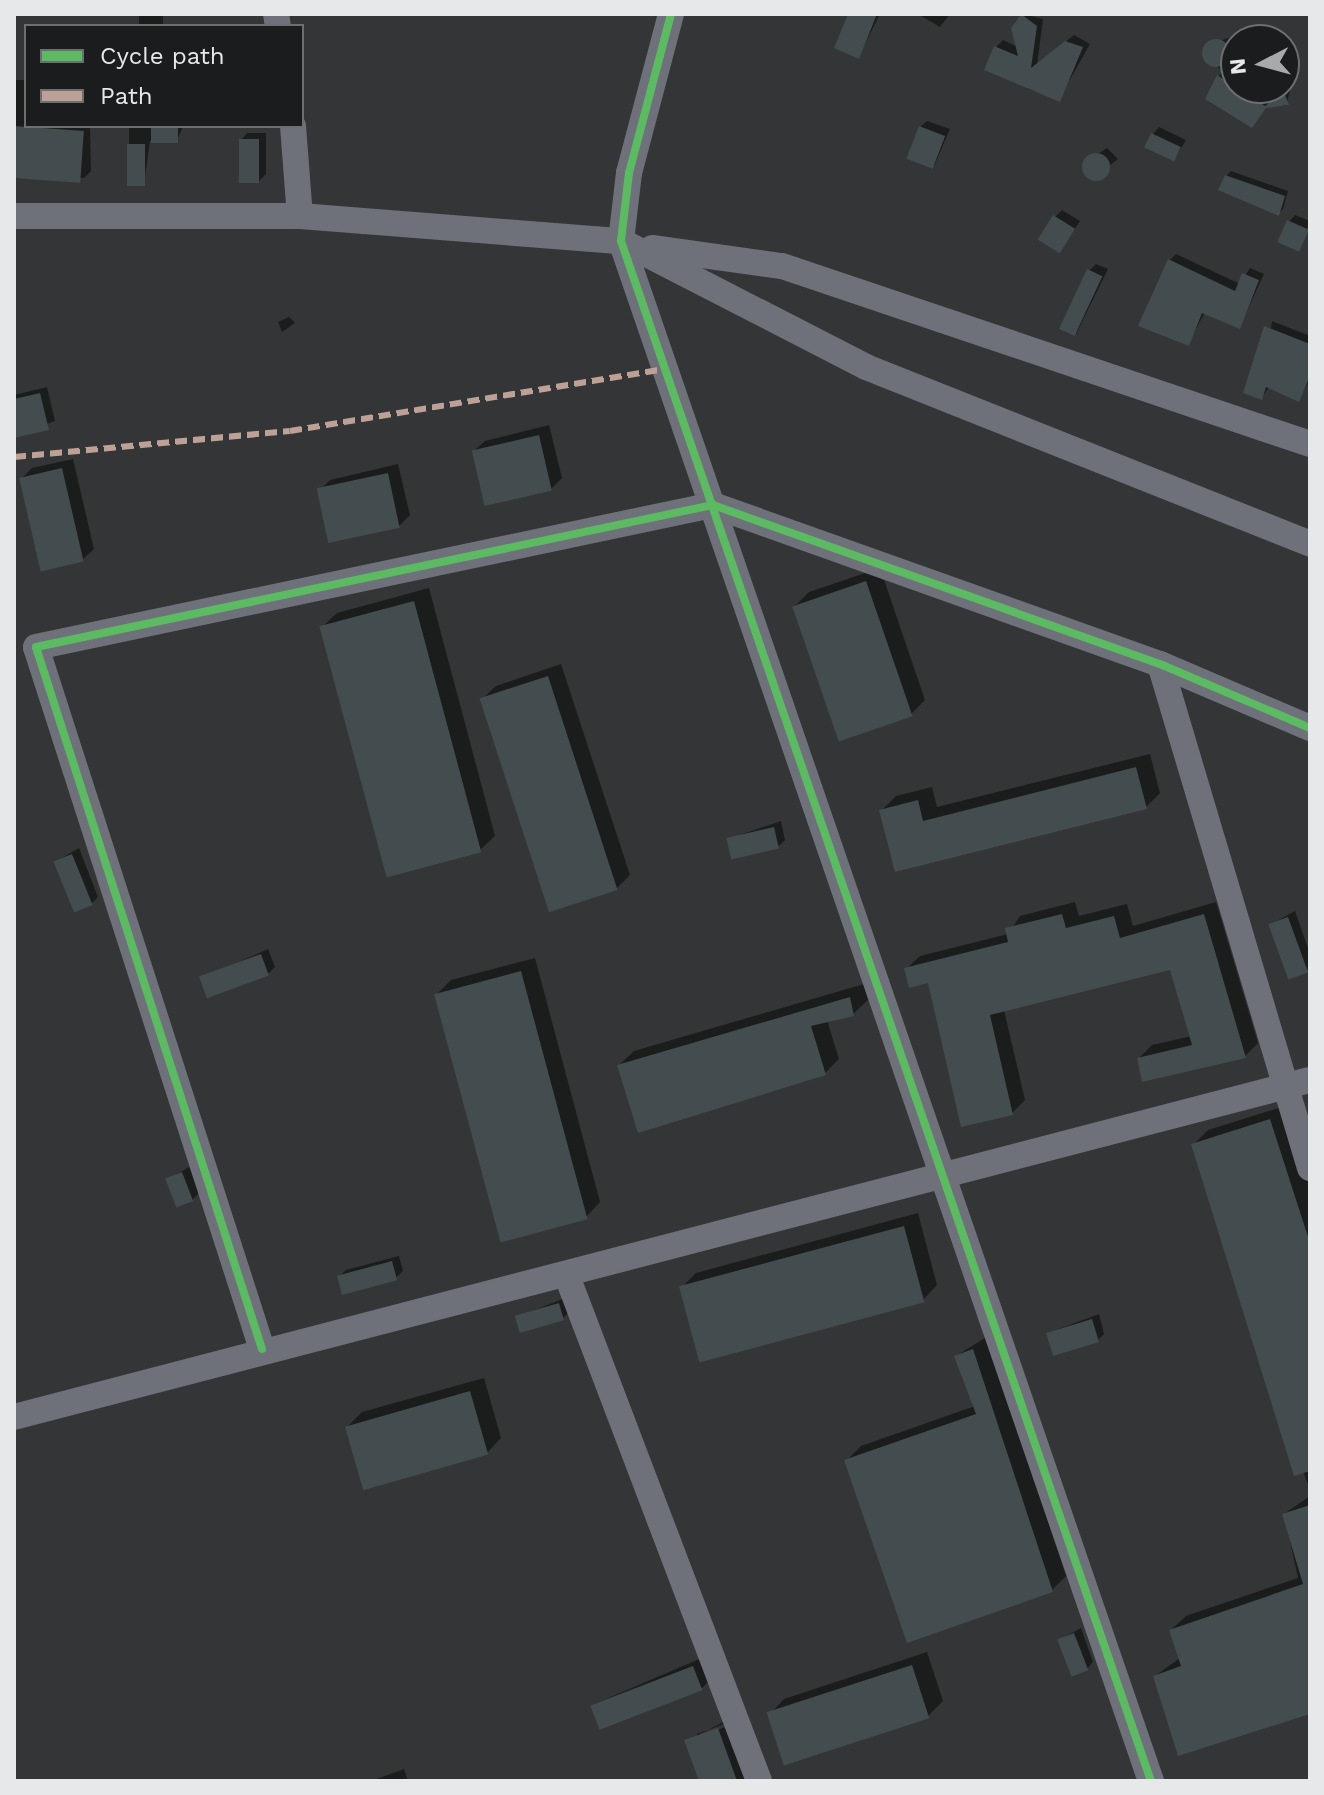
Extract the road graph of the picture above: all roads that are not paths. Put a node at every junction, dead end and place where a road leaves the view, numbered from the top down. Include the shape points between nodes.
1 (671, 14) edge
2 (293, 128) edge
3 (14, 216) edge
4 (300, 216) junction
5 (630, 244) junction
6 (1310, 444) edge
7 (713, 505) junction
8 (1310, 544) edge
9 (25, 650) edge
10 (1160, 664) junction
11 (1310, 728) edge
12 (1297, 1083) edge
13 (1310, 1168) edge
14 (936, 1174) junction
15 (567, 1276) junction
16 (262, 1349) junction
17 (14, 1417) edge
18 (759, 1781) edge
19 (1151, 1781) edge

1 - 5 street via 629,173
2 - 4 street
3 - 4 street
4 - 5 street
5 - 6 street via 782,266
5 - 7 street
5 - 8 street via 866,367
7 - 9 street
7 - 10 street
7 - 14 street
9 - 16 street
10 - 11 street
10 - 12 street
12 - 13 street
12 - 14 street
14 - 15 street
14 - 19 street
15 - 16 street
15 - 18 street
16 - 17 street

